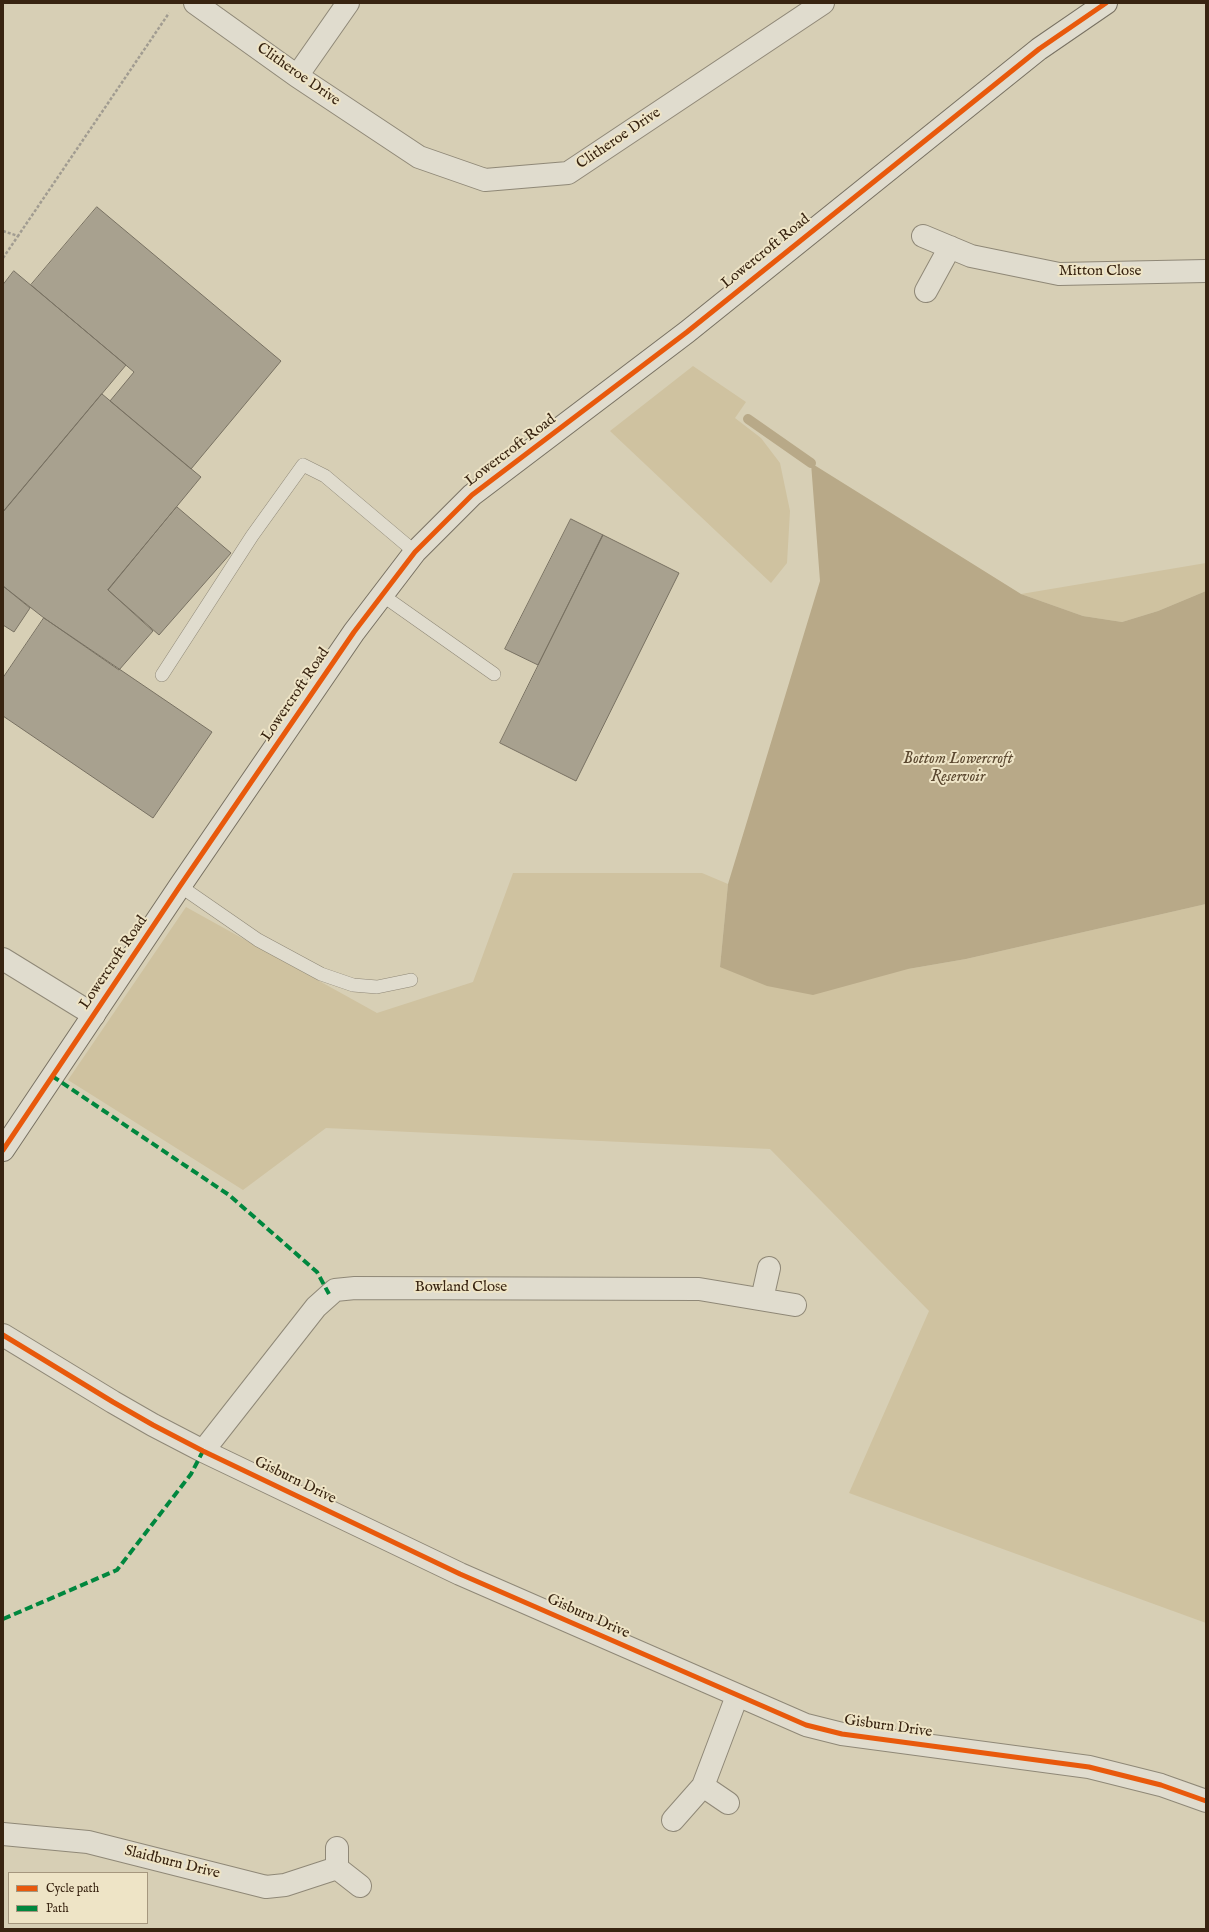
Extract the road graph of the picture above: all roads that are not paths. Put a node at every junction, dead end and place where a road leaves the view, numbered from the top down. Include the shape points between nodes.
1 (196, 3) edge
2 (348, 3) edge
3 (823, 3) edge
4 (1106, 3) edge
5 (297, 76) junction
6 (923, 236) dead end
7 (950, 247) junction
8 (1206, 271) edge
9 (926, 292) dead end
10 (415, 552) junction
11 (382, 595) junction
12 (494, 674) dead end
13 (162, 675) dead end
14 (180, 886) junction
15 (3, 959) edge
16 (411, 980) dead end
17 (94, 1015) junction
18 (3, 1150) edge
19 (769, 1268) dead end
20 (762, 1299) junction
21 (795, 1305) dead end
22 (3, 1335) edge
23 (203, 1451) junction
24 (738, 1696) junction
25 (703, 1786) junction
26 (1206, 1801) edge
27 (728, 1803) dead end
28 (673, 1820) dead end
29 (3, 1834) edge
30 (360, 1886) dead end

1 - 5 street, Clitheroe Drive
2 - 5 street
3 - 5 street, Clitheroe Drive via 568,173 485,180 419,156
4 - 10 street, Lowercroft Road via 1039,49 687,332 472,495
6 - 7 street, Mitton Close
7 - 8 street, Mitton Close via 971,256 1059,274
7 - 9 street
10 - 11 street, Lowercroft Road
10 - 13 lane via 325,476 302,464
11 - 12 lane
11 - 14 street, Lowercroft Road
14 - 16 lane via 258,940 321,974 353,985 377,987
14 - 17 street, Lowercroft Road
15 - 17 street
17 - 18 street, Lowercroft Road
19 - 20 street
20 - 21 street, Bowland Close
20 - 23 street, Bowland Close via 698,1289 335,1290 316,1307
22 - 23 street, Gisburn Drive via 153,1426
23 - 24 street, Gisburn Drive via 460,1574
24 - 25 street
24 - 26 street, Gisburn Drive via 806,1725 842,1734 1089,1767 1161,1785
25 - 27 street
25 - 28 street
29 - 30 street, Slaidburn Drive via 88,1842 266,1887 285,1885 337,1858

